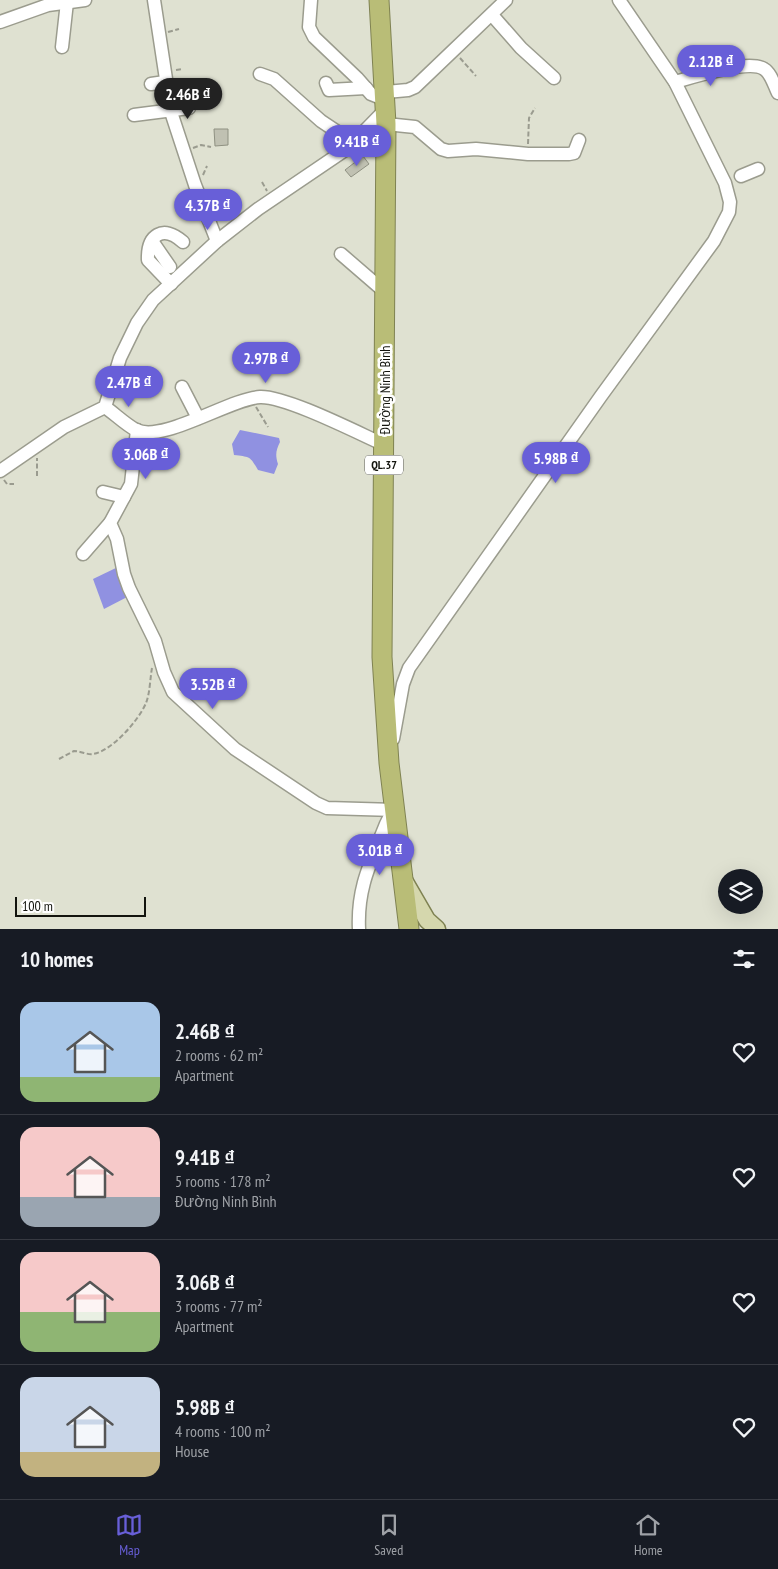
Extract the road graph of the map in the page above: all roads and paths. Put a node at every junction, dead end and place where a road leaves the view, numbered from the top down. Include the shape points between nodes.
1 (85, 0) edge
2 (154, 0) edge
3 (311, 0) edge
4 (379, 0) edge
5 (506, 0) edge
6 (619, 0) edge
7 (67, 2) junction
8 (492, 15) junction
9 (0, 22) edge
10 (62, 47) dead end
11 (453, 51) junction
12 (260, 74) dead end
13 (476, 76) dead end
14 (554, 78) dead end
15 (165, 82) junction
16 (675, 82) junction
17 (326, 83) dead end
18 (151, 84) dead end
19 (366, 88) junction
20 (778, 93) edge
21 (386, 106) junction
22 (189, 108) dead end
23 (535, 108) dead end
24 (171, 112) junction
25 (134, 115) dead end
26 (579, 140) dead end
27 (354, 143) junction
28 (211, 147) dead end
29 (184, 150) junction
30 (528, 154) junction
31 (758, 169) dead end
32 (734, 179) junction
33 (152, 241) junction
34 (217, 241) junction
35 (183, 242) dead end
36 (341, 254) dead end
37 (170, 267) dead end
38 (171, 284) junction
39 (385, 292) junction
40 (182, 387) dead end
41 (251, 399) junction
42 (105, 407) junction
43 (198, 418) junction
44 (268, 427) dead end
45 (137, 430) junction
46 (385, 445) junction
47 (34, 448) junction
48 (0, 471) edge
49 (36, 476) dead end
50 (103, 492) dead end
51 (124, 497) junction
52 (110, 523) junction
53 (83, 554) dead end
54 (152, 667) dead end
55 (59, 759) dead end
56 (389, 762) junction
57 (395, 813) junction
58 (403, 880) junction
59 (359, 929) edge
60 (409, 929) edge
61 (437, 929) edge

1 - 7 street
2 - 15 street
3 - 19 street via 311,33
4 - 21 highway, Đường Ninh Bình / QL.37
5 - 8 street
6 - 16 street
7 - 9 street via 48,5
7 - 10 street
8 - 11 street
8 - 14 street
11 - 13 path
11 - 21 street via 415,87
12 - 27 street via 274,79 321,121
15 - 18 street
15 - 24 street
16 - 20 street via 742,66 761,67 768,72
16 - 32 street
17 - 19 street via 329,90
19 - 21 street
21 - 27 street
21 - 30 street via 441,149
21 - 39 highway, Đường Ninh Bình / QL.37
22 - 24 street
23 - 30 path via 529,118
24 - 25 street
24 - 29 street
26 - 30 street via 574,153
27 - 34 street
28 - 29 path
29 - 34 street
31 - 32 street
32 - 56 street via 729,212 714,241 409,668 403,684
33 - 35 street via 164,232
33 - 37 street
33 - 38 street via 148,260
34 - 38 street
36 - 39 street
38 - 42 street via 153,300 131,333
39 - 46 highway, Đường Ninh Bình / QL.37
40 - 43 street
41 - 43 street
41 - 44 path
41 - 46 street via 274,398
42 - 45 street
42 - 47 street via 64,427
43 - 45 street via 150,432
45 - 51 street via 133,474
46 - 56 highway, Đường Ninh Bình / QL.37 via 382,657
47 - 48 street
47 - 49 path
50 - 51 street
51 - 52 street
52 - 53 street
52 - 57 street via 129,588 155,641 173,692 235,749 316,803 327,808
54 - 55 path via 146,702 112,746 96,753 71,751
56 - 57 highway, Đường Ninh Bình / QL.37
57 - 58 highway, Đường Ninh Bình / QL.37
57 - 59 street via 386,824 360,892
58 - 60 highway, Đường Ninh Bình / QL.37
58 - 61 main road via 427,920

